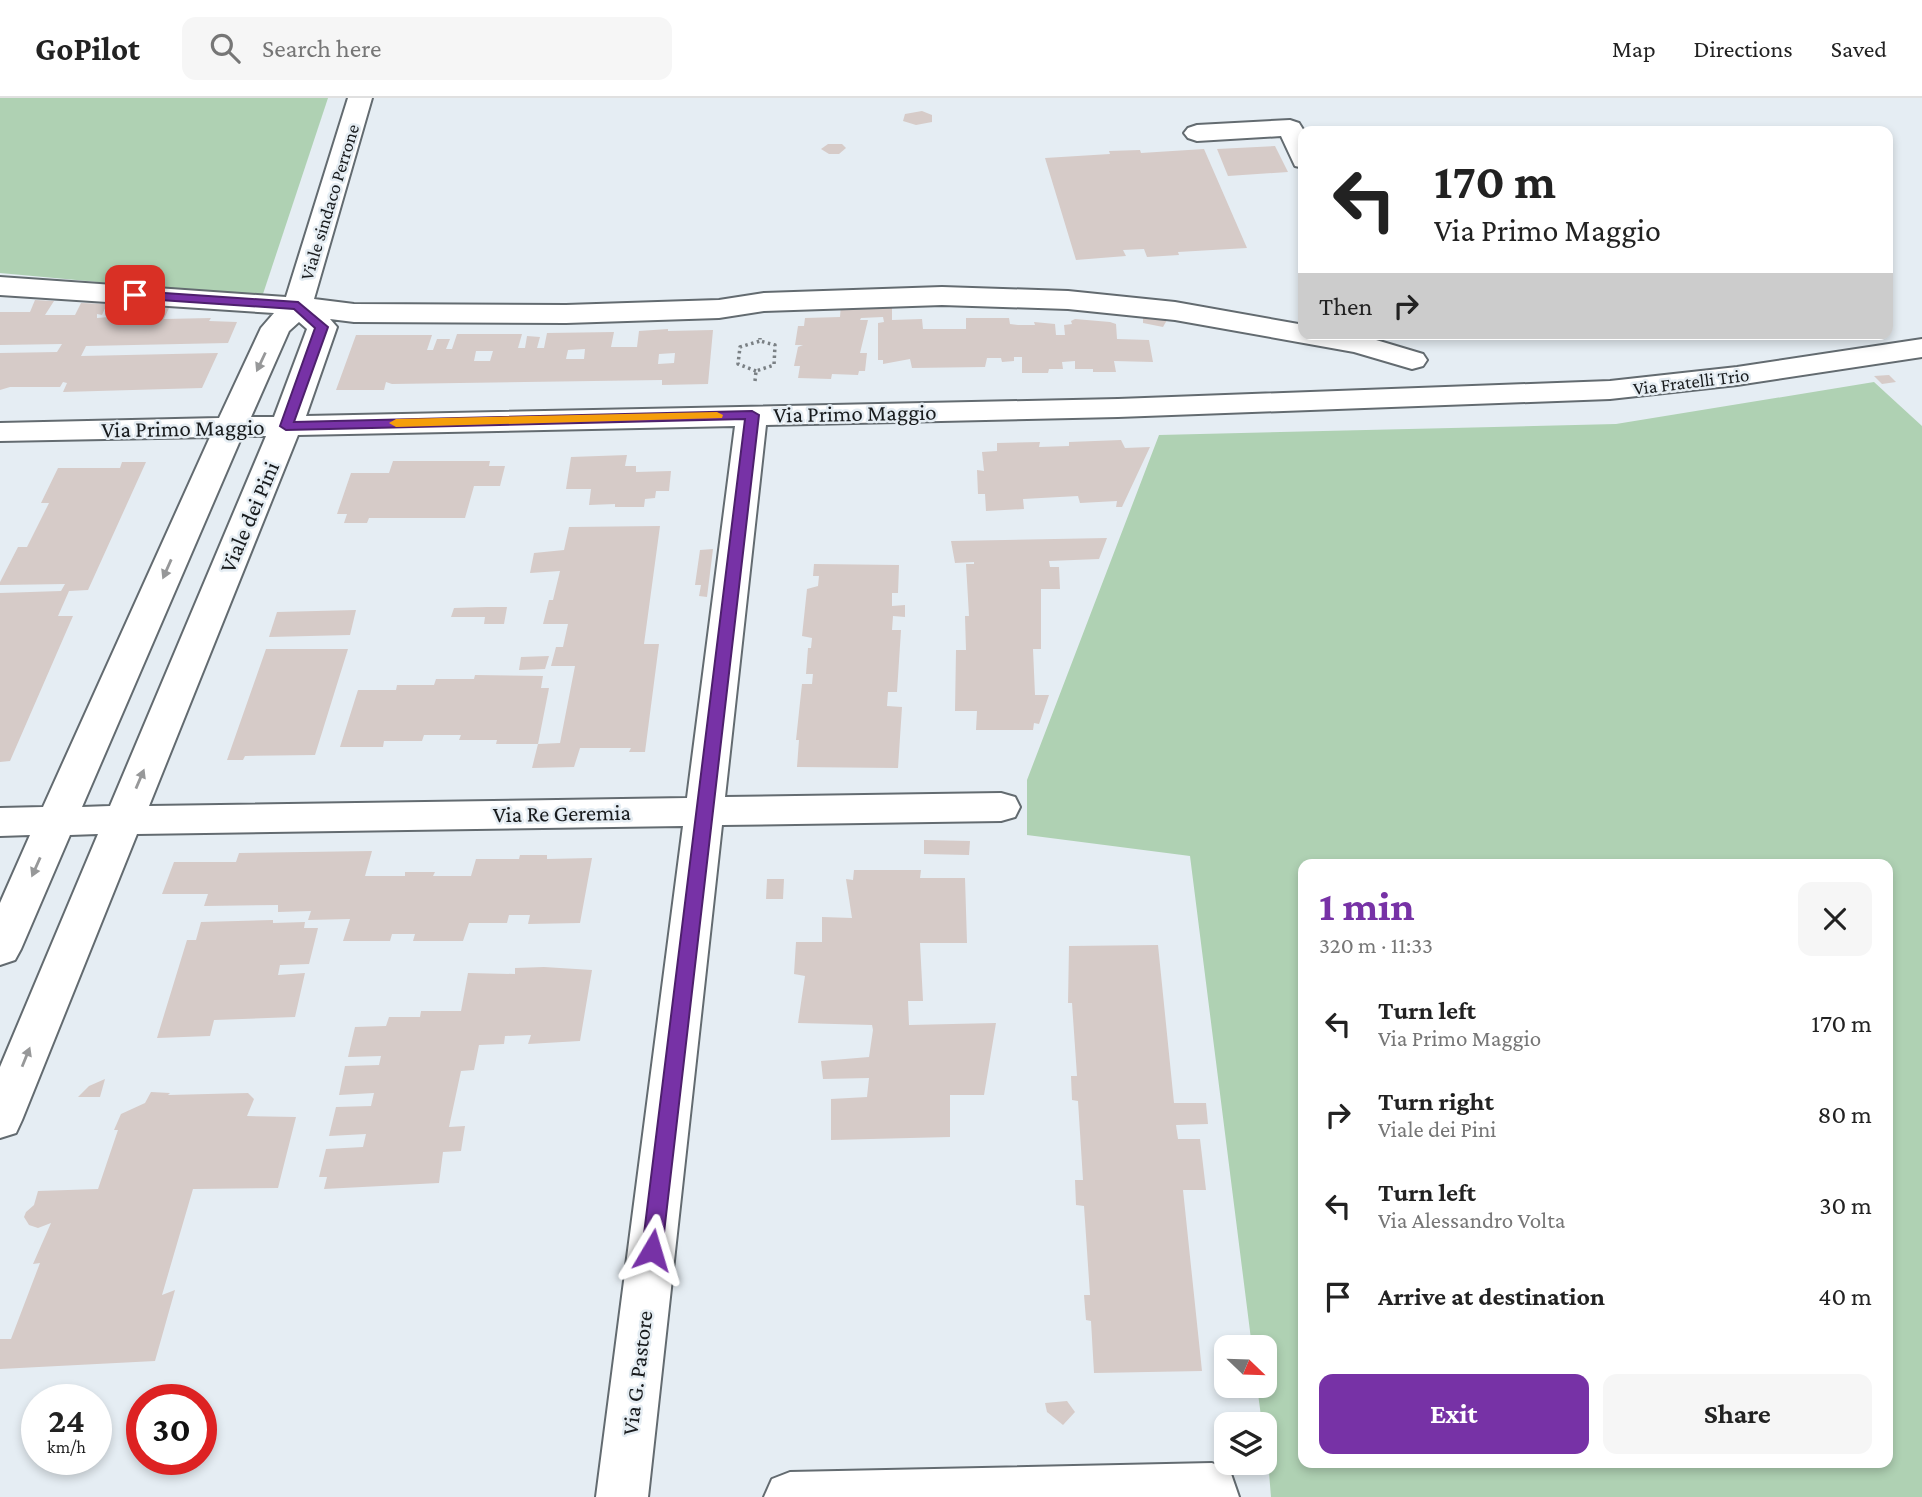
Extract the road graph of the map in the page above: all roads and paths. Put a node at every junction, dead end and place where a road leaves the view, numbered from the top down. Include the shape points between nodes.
1 (360, 98) edge
2 (1197, 133) dead end
3 (1298, 146) edge
4 (0, 286) edge
5 (764, 302) junction
6 (298, 306) junction
7 (1298, 333) edge
8 (1338, 340) edge
9 (1392, 340) edge
10 (760, 341) junction
11 (1922, 348) edge
12 (1412, 360) junction
13 (756, 371) junction
14 (1457, 396) junction
15 (752, 415) junction
16 (286, 426) junction
17 (230, 428) junction
18 (0, 432) edge
19 (1001, 807) dead end
20 (705, 811) junction
21 (123, 819) junction
22 (57, 820) junction
23 (0, 822) edge
24 (0, 948) edge
25 (0, 1120) edge
26 (622, 1497) edge
27 (790, 1497) edge
28 (1213, 1497) edge

1 - 6 street, Viale sindaco Perrone
2 - 3 street via 1290,128
4 - 6 street
5 - 6 street via 719,309 566,314 354,313
5 - 7 street via 942,296 1068,300 1175,311
5 - 10 path
6 - 16 street, Viale dei Pini via 322,327
6 -> 17 street via 276,328
8 - 12 street
9 - 12 street
10 - 13 path via 775,345 774,365
10 - 13 path via 740,347 738,364
11 - 14 street, Via Fratelli Trio via 1610,390
12 - 14 street
13 - 15 path
14 - 15 street, Via Primo Maggio
15 - 16 street, Via Primo Maggio
15 - 20 street, Via G. Pastore
16 - 17 street, Via Primo Maggio
21 -> 16 street, Viale dei Pini
17 - 18 street, Via Primo Maggio
17 -> 22 street
19 - 20 street, Via Re Geremia
20 - 21 street, Via Re Geremia
20 - 26 street, Via G. Pastore
21 - 22 street, Via Re Geremia
25 -> 21 street, Viale dei Pini
22 - 23 street, Via Re Geremia
22 -> 24 street
27 - 28 street via 1212,1489

